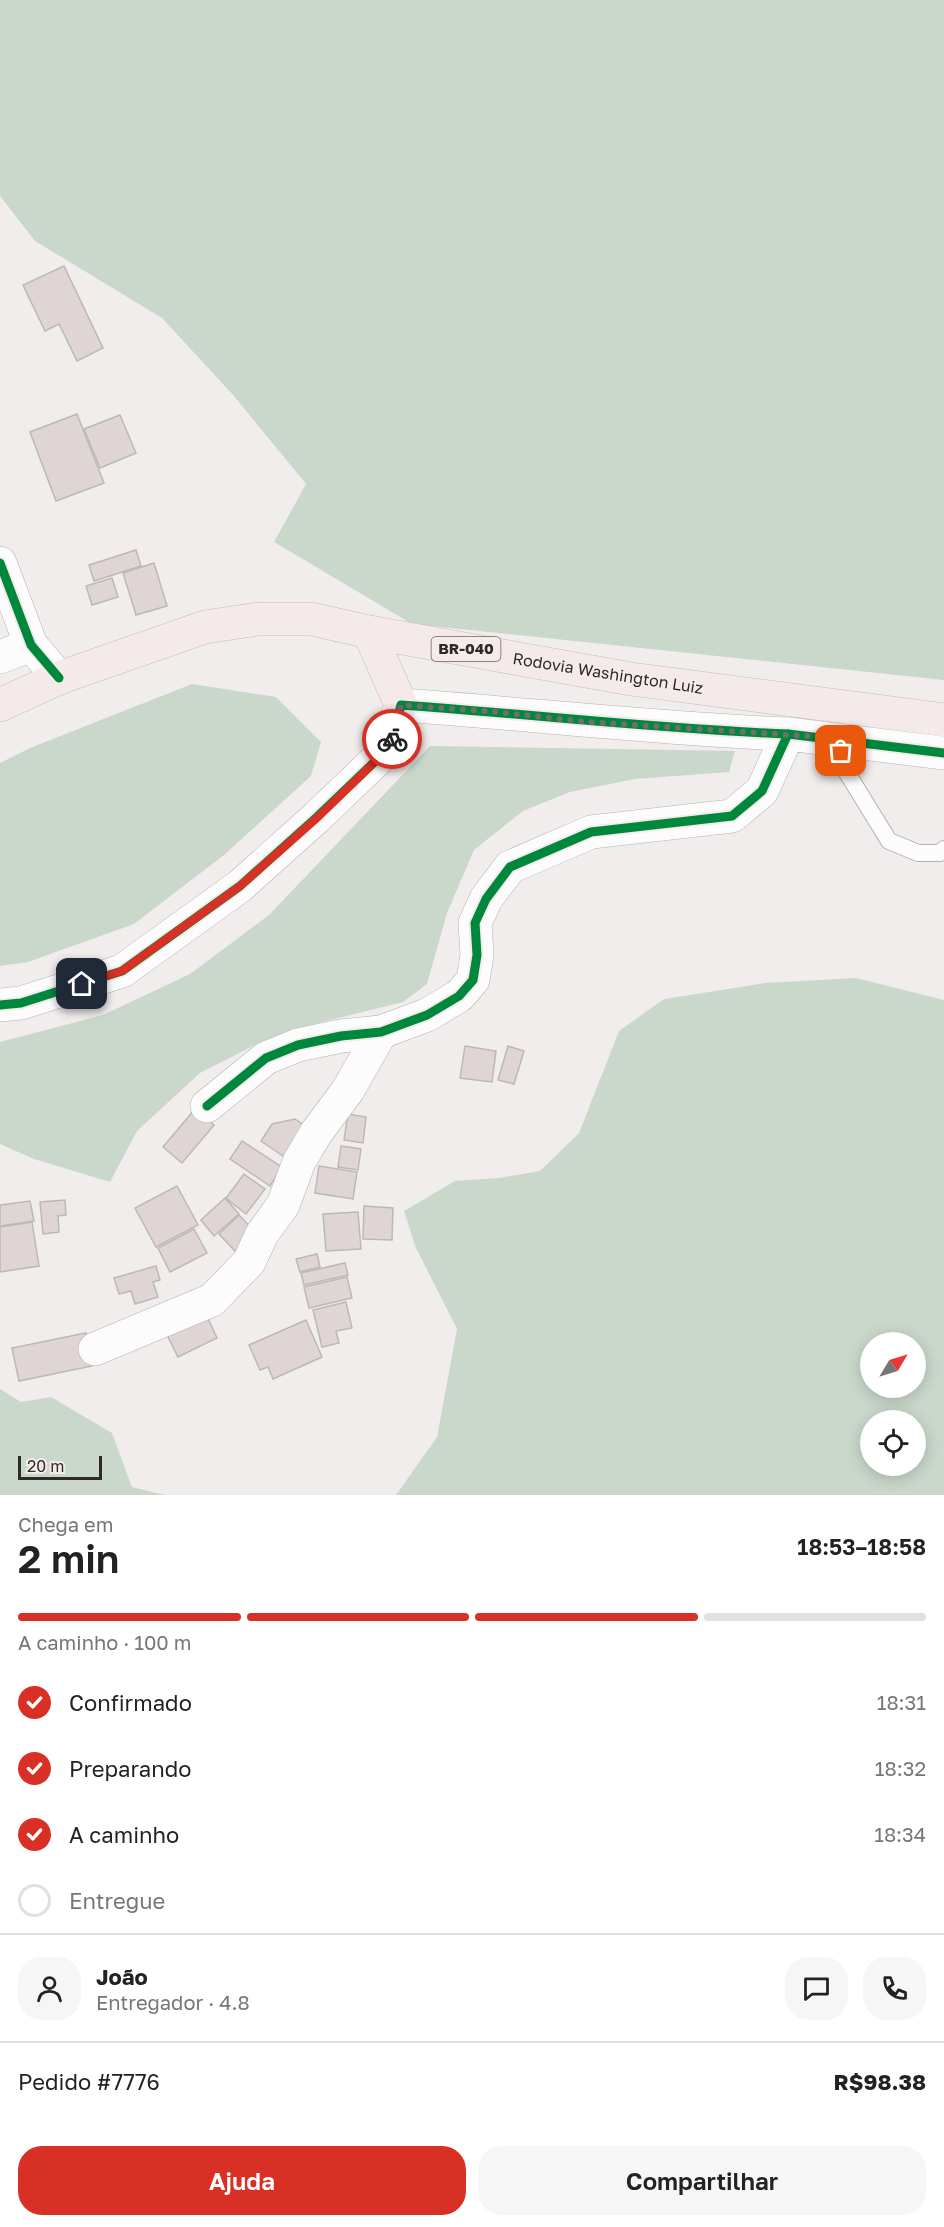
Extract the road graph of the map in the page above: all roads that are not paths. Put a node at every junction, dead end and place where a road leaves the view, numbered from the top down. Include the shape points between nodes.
1 (0, 562) edge
2 (369, 632) junction
3 (31, 645) junction
4 (0, 657) edge
5 (59, 678) junction
6 (0, 705) edge
7 (401, 705) junction
8 (944, 720) edge
9 (841, 723) junction
10 (788, 734) junction
11 (944, 753) edge
12 (944, 849) edge
13 (0, 1005) edge
14 (381, 1032) junction
15 (207, 1106) dead end
16 (94, 1349) dead end

1 - 3 street
2 - 5 highway, Rodovia Washington Luiz / BR-040 via 312,620 258,619 205,627
2 - 7 highway
2 - 9 highway, Rodovia Washington Luiz / BR-040 via 631,679
3 - 4 street
3 - 5 street
5 - 6 highway, Rodovia Washington Luiz / BR-040
7 - 10 street
7 - 13 street via 390,747 240,886 122,971 21,1003
8 - 9 highway, Rodovia Washington Luiz / BR-040
9 - 10 street
9 - 11 street
9 - 12 lane via 841,764 889,841 918,853 940,853
10 - 14 street via 762,791 732,816 591,832 510,867 486,899 475,922 477,955 473,980 459,996 427,1016
14 - 15 street via 297,1045 266,1058
14 - 16 street via 348,1090 299,1162 283,1205 262,1234 249,1262 212,1300

